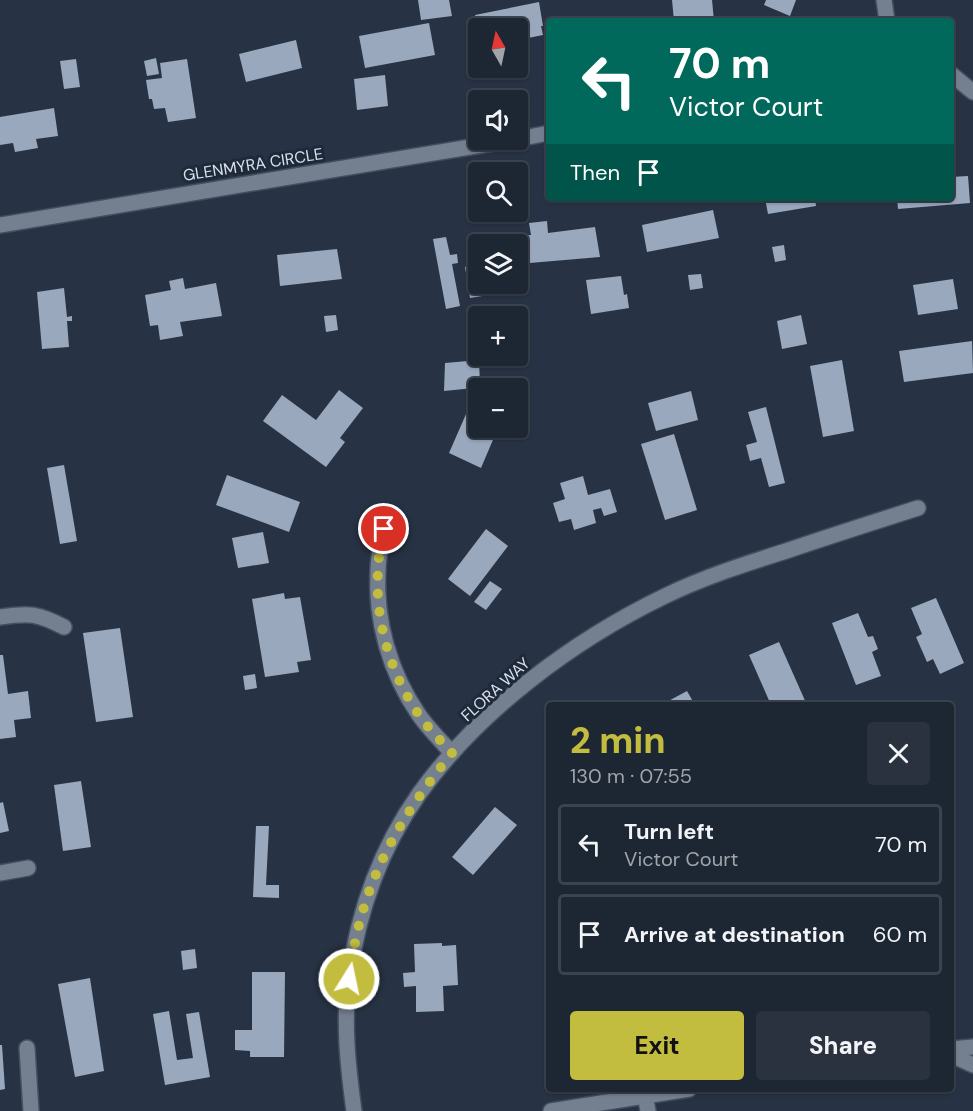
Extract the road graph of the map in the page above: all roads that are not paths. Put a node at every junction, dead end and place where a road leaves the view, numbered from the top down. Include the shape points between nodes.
1 (884, 0) edge
2 (887, 18) edge
3 (954, 76) edge
4 (973, 92) edge
5 (546, 134) edge
6 (528, 137) edge
7 (468, 147) edge
8 (0, 225) edge
9 (918, 508) dead end
10 (384, 529) dead end
11 (0, 617) edge
12 (64, 627) dead end
13 (452, 753) junction
14 (28, 868) dead end
15 (0, 873) edge
16 (973, 1047) edge
17 (27, 1048) dead end
18 (954, 1049) edge
19 (954, 1056) edge
20 (973, 1065) edge
21 (680, 1092) edge
22 (647, 1103) edge
23 (31, 1111) edge
24 (354, 1111) edge
25 (551, 1111) edge

1 - 2 street
3 - 4 street
5 - 6 street
7 - 8 street, GLENMYRA CIRCLE
9 - 13 street, FLORA WAY via 723,571 666,595 558,659 507,700
10 - 13 street via 378,569 379,607 386,644 399,681 419,716
11 - 12 street via 38,615
13 - 24 street, FLORA WAY via 419,794 394,836 372,882 358,929 346,1029
14 - 15 street
16 - 18 street
17 - 23 street
19 - 20 street
21 - 22 street
22 - 25 street

